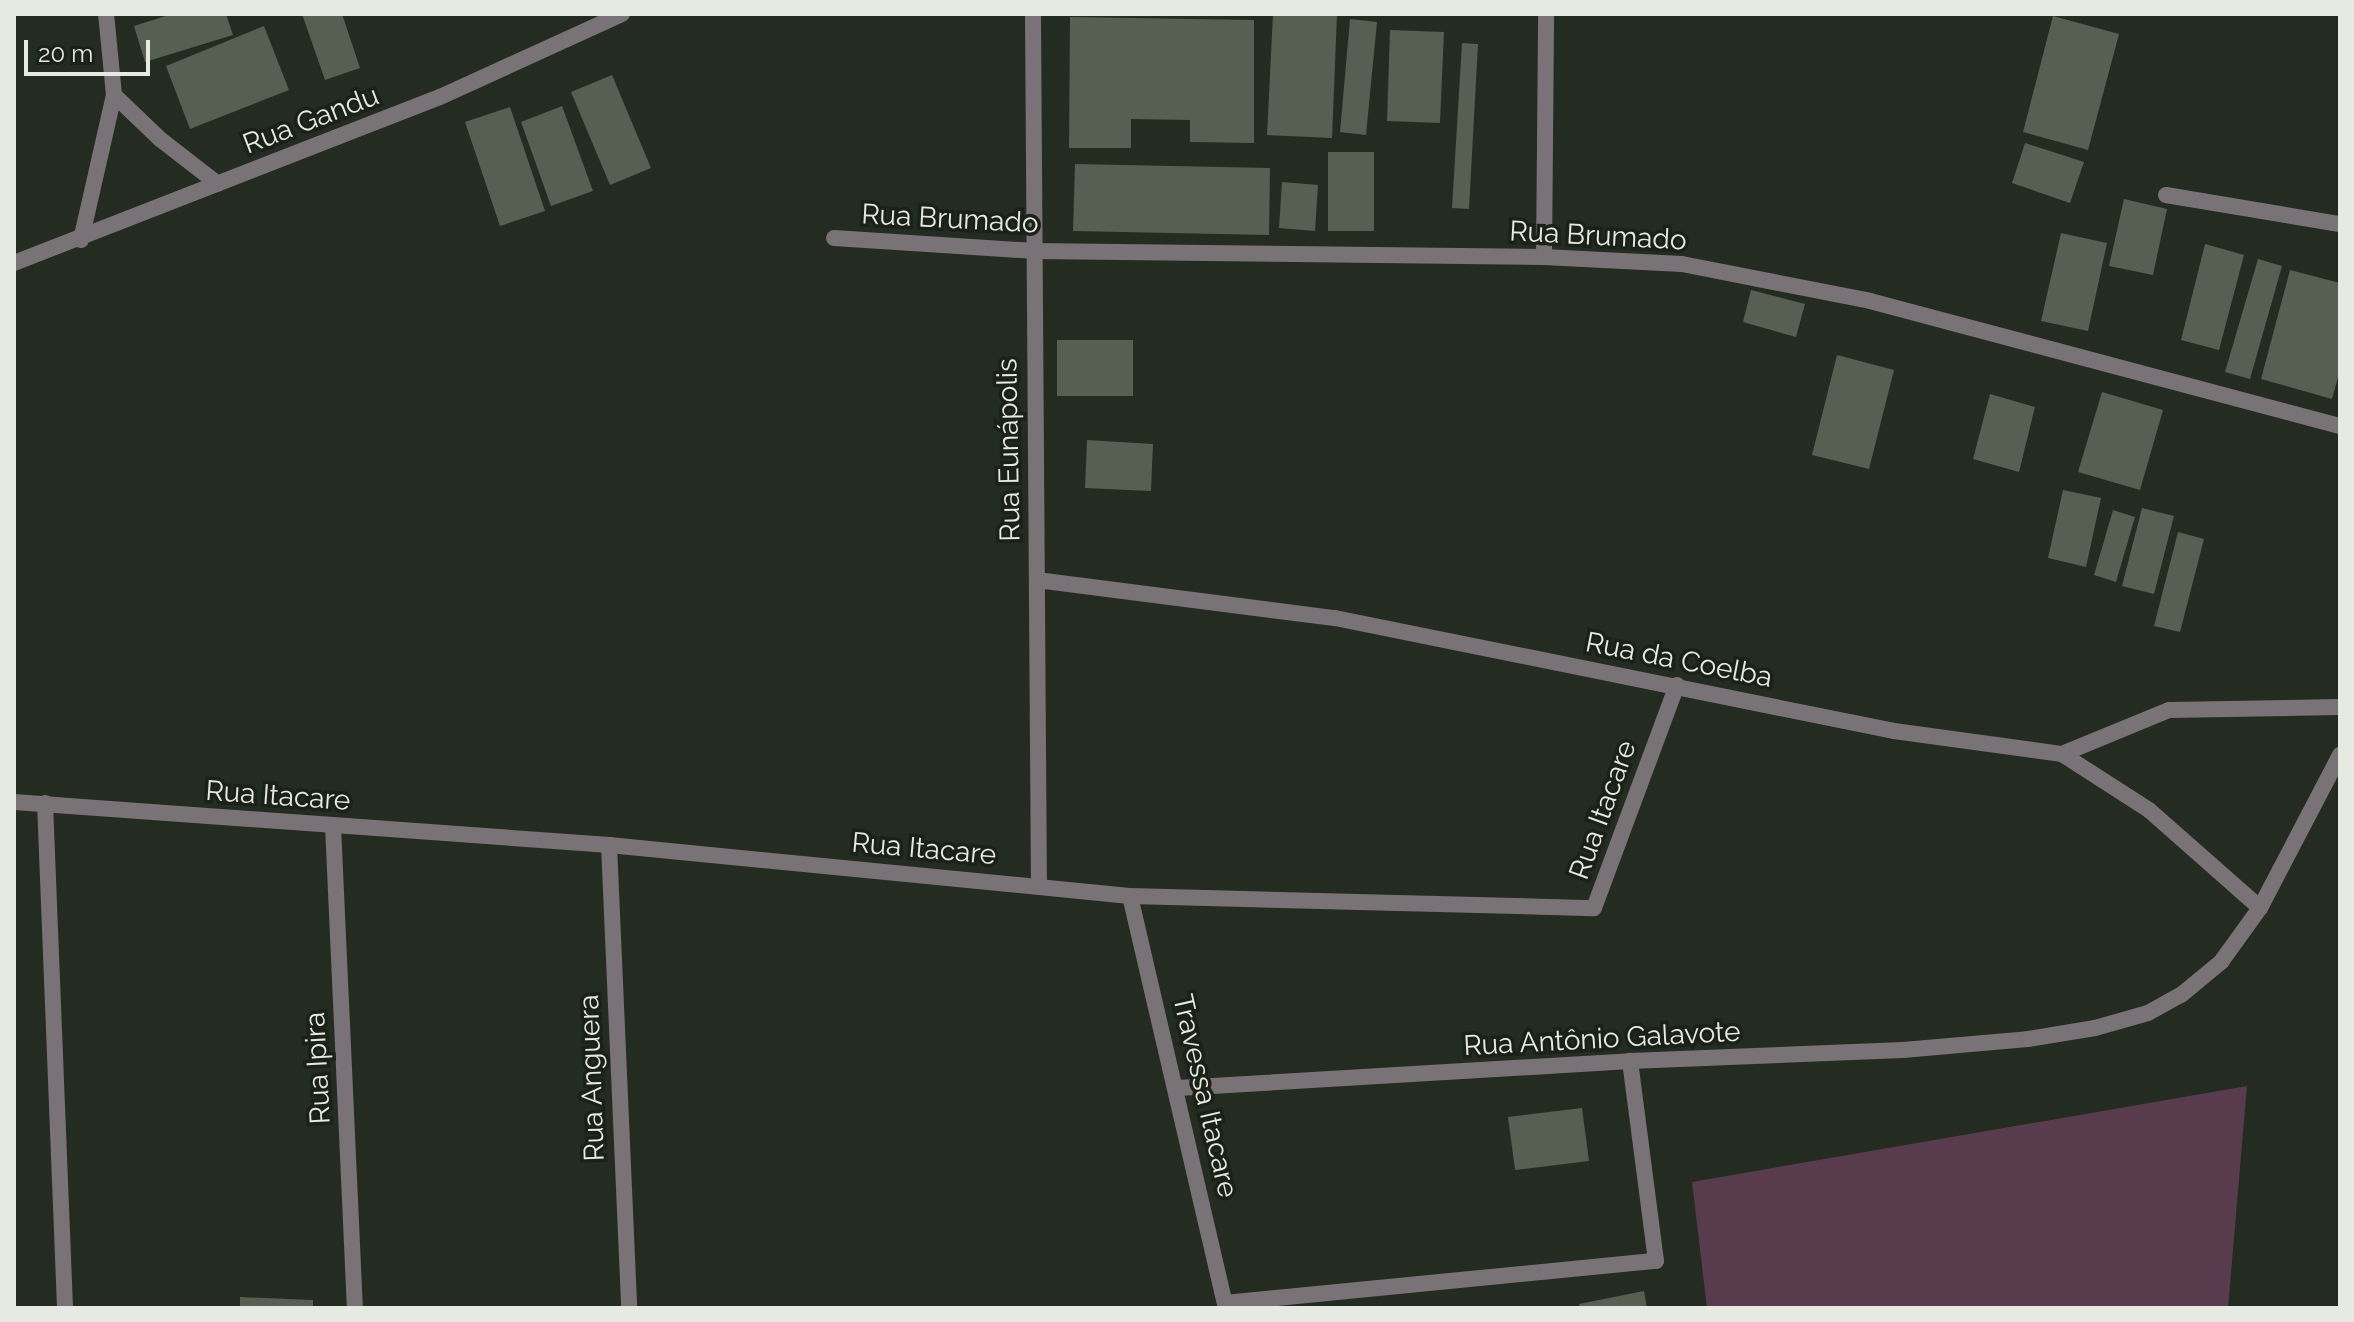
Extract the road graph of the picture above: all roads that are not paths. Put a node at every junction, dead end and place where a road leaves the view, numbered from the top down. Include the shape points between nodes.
1 (106, 14) edge
2 (622, 14) edge
3 (1033, 14) edge
4 (1546, 14) edge
5 (114, 95) junction
6 (218, 184) junction
7 (2166, 195) dead end
8 (2340, 224) edge
9 (834, 238) dead end
10 (81, 240) junction
11 (1033, 251) junction
12 (1544, 257) junction
13 (14, 263) edge
14 (2340, 426) edge
15 (1037, 580) junction
16 (1677, 685) junction
17 (2340, 707) edge
18 (2062, 754) junction
19 (2340, 755) edge
20 (14, 802) edge
21 (45, 803) junction
22 (333, 826) junction
23 (609, 845) junction
24 (1039, 886) junction
25 (1130, 896) junction
26 (2260, 908) junction
27 (1630, 1061) junction
28 (1178, 1088) junction
29 (1226, 1306) edge
30 (65, 1308) edge
31 (355, 1308) edge
32 (629, 1308) edge

1 - 5 street
2 - 6 street, Rua Gandu via 440,97
3 - 11 street, Rua Eunápolis
4 - 12 street
5 - 6 street
5 - 10 street
6 - 10 street, Rua Gandu
7 - 8 street
9 - 11 street, Rua Brumado
10 - 13 street, Rua Gandu
11 - 12 street, Rua Brumado
11 - 15 street, Rua Eunápolis
12 - 14 street, Rua Brumado via 1682,264 1870,301
15 - 16 street, Rua da Coelba via 1335,618
15 - 24 street, Rua Eunápolis
16 - 18 street, Rua da Coelba via 1894,731
16 - 25 street, Rua Itacare via 1594,908
17 - 18 street via 2169,710
18 - 26 street, Rua da Coelba via 2149,810
19 - 26 street, Rua Antônio Galavote
20 - 21 street, Rua Itacare
21 - 22 street, Rua Itacare
21 - 30 street
22 - 23 street, Rua Itacare
22 - 31 street, Rua Ipira
23 - 24 street, Rua Itacare
23 - 32 street, Rua Anguera
24 - 25 street, Rua Itacare
25 - 28 street, Travessa Itacare
26 - 27 street, Rua Antônio Galavote via 2221,962 2181,995 2148,1013 2095,1028 2028,1039 1805,1056
27 - 28 street, Rua Antônio Galavote
27 - 29 street via 1656,1261
28 - 29 street, Travessa Itacare

